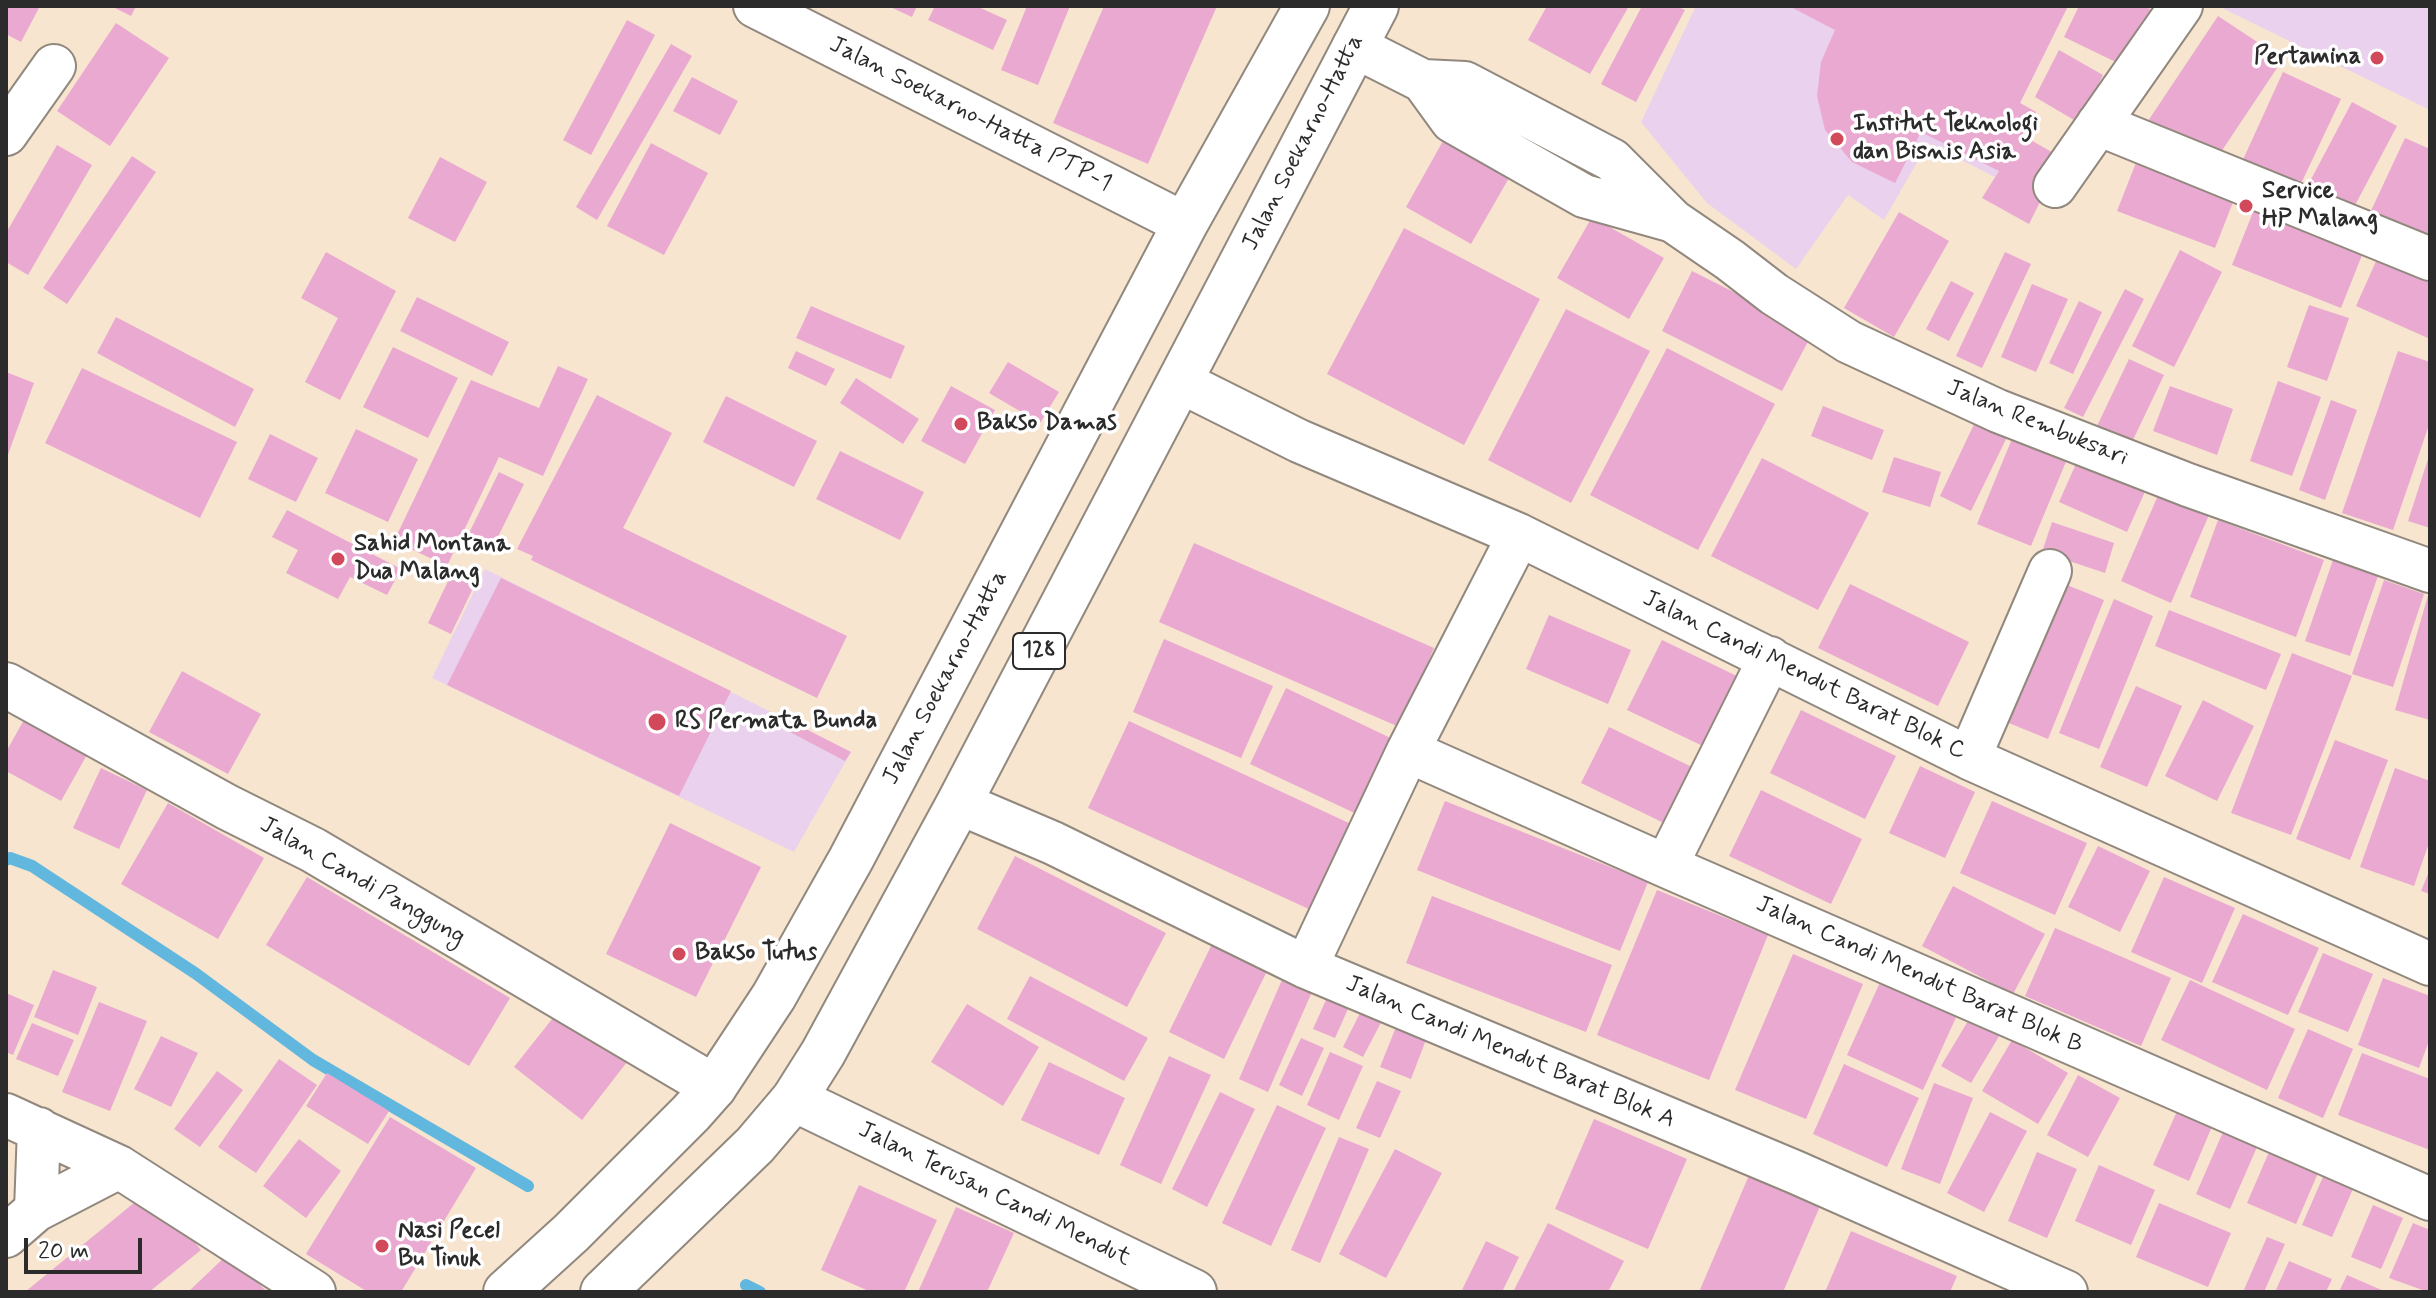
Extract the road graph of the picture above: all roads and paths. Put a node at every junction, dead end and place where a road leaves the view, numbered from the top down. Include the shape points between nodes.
1 (755, 6) edge
2 (1307, 6) edge
3 (1376, 6) edge
4 (2181, 6) edge
5 (1354, 46) junction
6 (54, 66) dead end
7 (2098, 124) junction
8 (6, 134) edge
9 (2055, 186) dead end
10 (1185, 224) junction
11 (2430, 259) edge
12 (1118, 353) junction
13 (1181, 382) junction
14 (1519, 535) junction
15 (2050, 571) dead end
16 (2430, 571) edge
17 (1770, 658) junction
18 (6, 685) edge
19 (1408, 751) junction
20 (1969, 758) junction
21 (959, 803) junction
22 (1666, 866) junction
23 (2430, 964) edge
24 (1306, 967) junction
25 (714, 1087) junction
26 (794, 1099) junction
27 (22, 1122) edge
28 (119, 1167) junction
29 (2430, 1199) edge
30 (21, 1223) edge
31 (314, 1292) edge
32 (506, 1292) edge
33 (603, 1292) edge
34 (1194, 1292) edge
35 (2066, 1292) edge

1 - 10 street, Jalan Soekarno-Hatta PTP-1
2 - 10 main road, Jalan Soekarno-Hatta
3 - 5 main road, Jalan Soekarno-Hatta / 128
4 - 7 street
5 - 13 main road, Jalan Soekarno-Hatta / 128
5 - 16 street, Jalan Rembuksari via 1423,81 1465,83 1612,160 1673,221 1849,342 1984,405
6 - 8 street
7 - 9 street
7 - 11 street
10 - 12 main road, Jalan Soekarno-Hatta
12 - 13 main road
12 - 25 main road, Jalan Soekarno-Hatta via 851,859 774,996
13 - 14 street, Jalan Candi Mendut Barat Blok C via 1299,441
13 - 21 main road, Jalan Soekarno-Hatta / 128
14 - 17 street, Jalan Candi Mendut Barat Blok C
14 - 19 street
15 - 20 street
17 - 20 street, Jalan Candi Mendut Barat Blok C
17 - 22 street
18 - 25 main road, Jalan Candi Panggung via 313,850
19 - 22 street, Jalan Candi Mendut Barat Blok B
19 - 24 street
20 - 23 street, Jalan Candi Mendut Barat Blok C
21 - 24 street, Jalan Candi Mendut Barat Blok A via 1053,843
21 - 26 main road, Jalan Soekarno-Hatta / 128
22 - 29 street, Jalan Candi Mendut Barat Blok B
24 - 35 street, Jalan Candi Mendut Barat Blok A
25 - 32 main road, Jalan Soekarno-Hatta via 640,1166
26 - 33 main road, Jalan Soekarno-Hatta / 128 via 755,1145
26 - 34 main road, Jalan Terusan Candi Mendut
27 - 28 street
27 - 30 street
28 - 30 street
28 - 31 street

